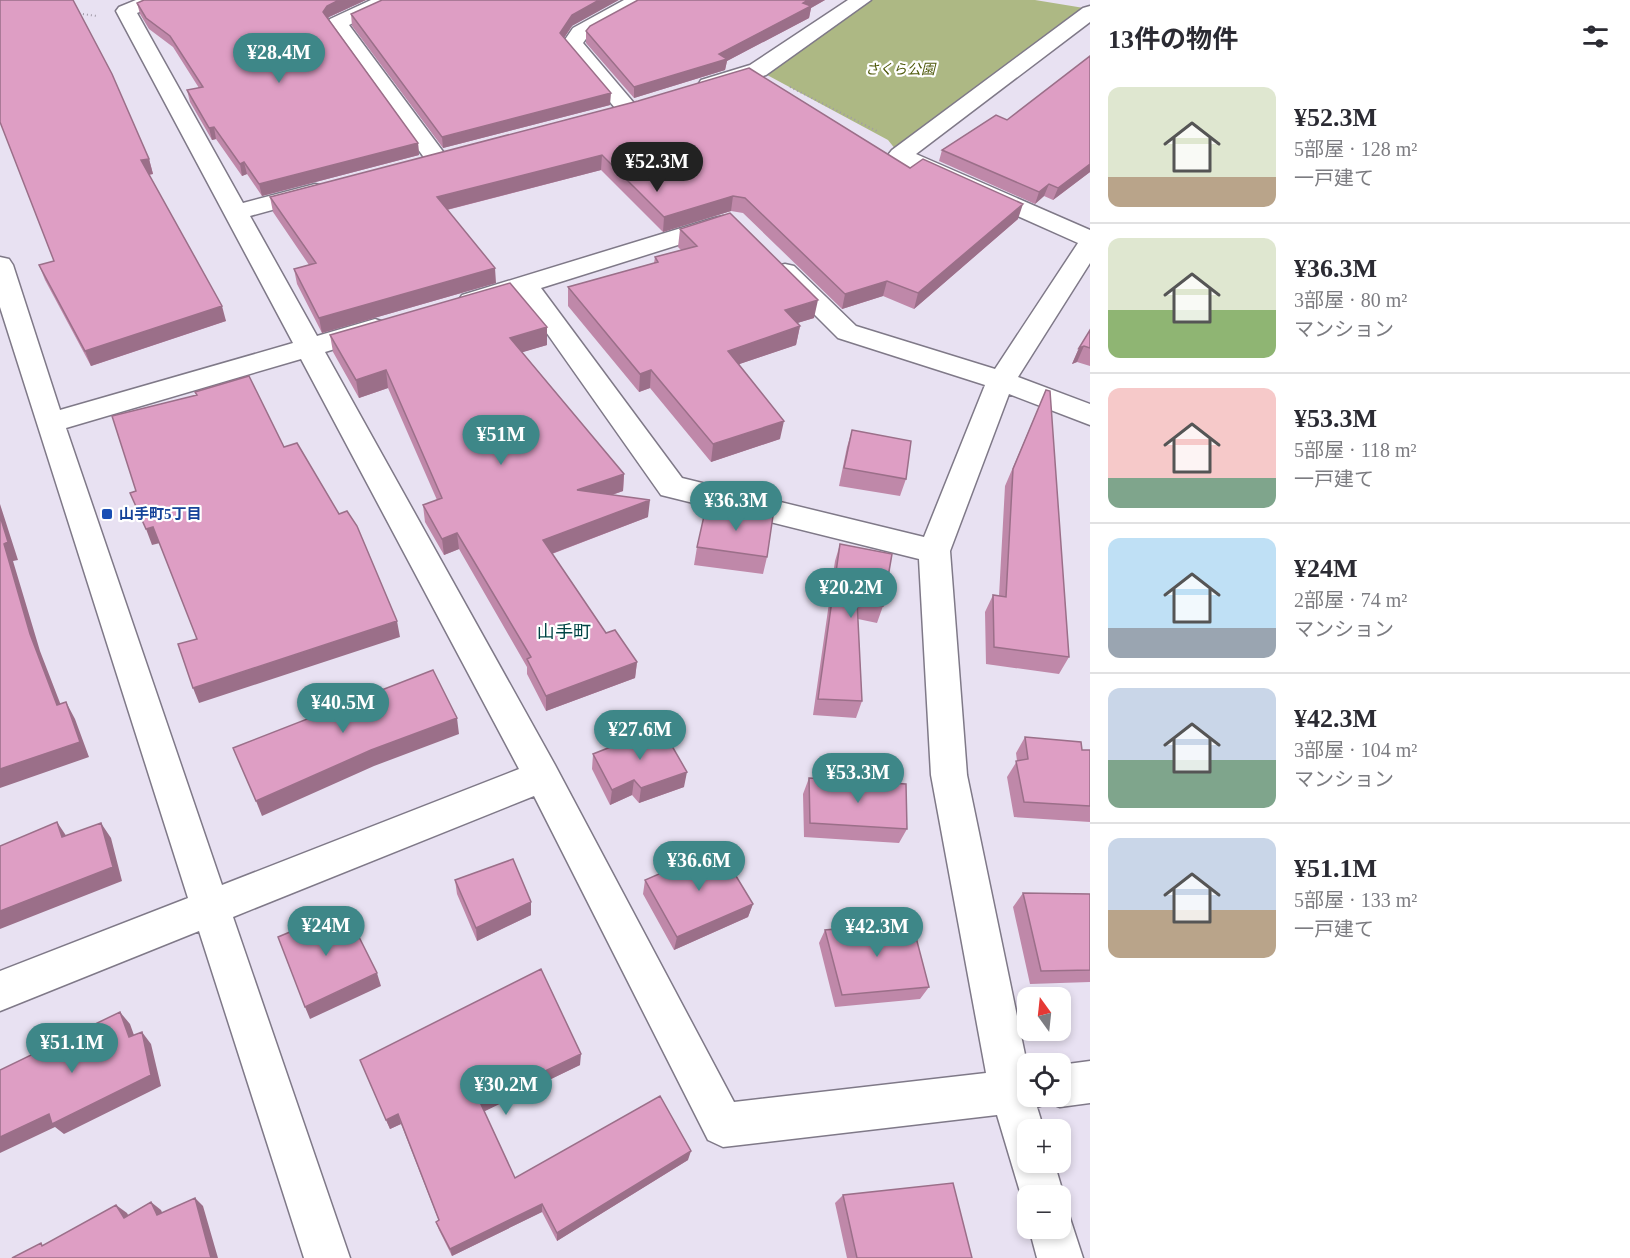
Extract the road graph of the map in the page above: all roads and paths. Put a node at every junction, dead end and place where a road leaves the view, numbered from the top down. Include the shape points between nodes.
1 (387, 0) edge
2 (639, 0) edge
3 (861, 0) edge
4 (1086, 5) edge
5 (142, 10) edge
6 (66, 12) edge
7 (758, 70) junction
8 (693, 89) edge
9 (650, 102) edge
10 (628, 109) junction
11 (606, 115) edge
12 (909, 148) junction
13 (459, 152) edge
14 (436, 158) junction
15 (414, 164) edge
16 (336, 185) edge
17 (235, 212) junction
18 (1090, 241) edge
19 (1, 271) edge
20 (526, 285) junction
21 (446, 308) edge
22 (400, 321) edge
23 (308, 348) junction
24 (1002, 381) junction
25 (1090, 415) edge
26 (50, 423) junction
27 (933, 551) junction
28 (543, 776) junction
29 (211, 907) junction
30 (0, 991) edge
31 (1017, 1082) edge
32 (1090, 1082) edge
33 (1071, 1085) edge
34 (1017, 1091) edge
35 (1055, 1239) edge
36 (327, 1258) edge
37 (1060, 1258) edge

1 - 14 street via 337,23
2 - 10 street via 580,32 572,44
3 - 7 street
4 - 12 street
5 - 6 path
5 - 17 street
7 - 8 street
7 - 12 path
9 - 10 street
10 - 11 street
12 - 18 street via 900,155
13 - 14 street
14 - 15 street
16 - 17 street
17 - 23 street
18 - 24 street
19 - 26 street
20 - 21 street
20 - 24 street via 732,220 847,332
20 - 27 street via 672,487
22 - 23 street
23 - 26 street
23 - 28 street
24 - 25 street
24 - 27 street
26 - 29 street
27 - 31 street via 949,775
28 - 29 street
28 - 34 street via 723,1125
29 - 30 street
29 - 36 street
32 - 33 street
35 - 37 street

